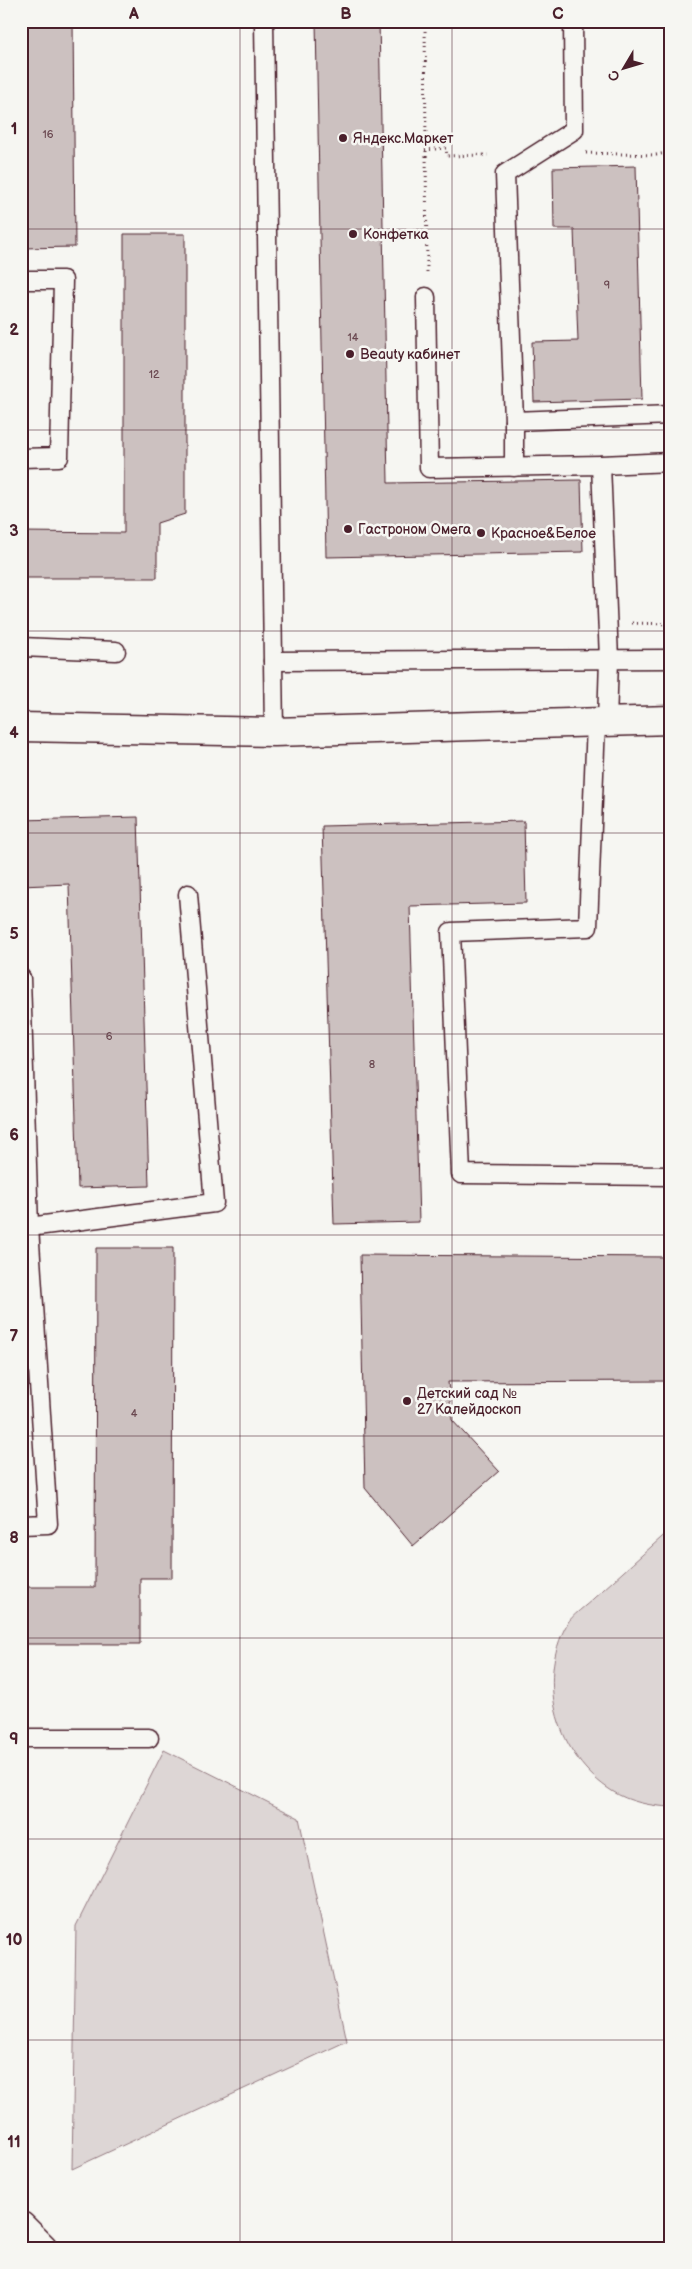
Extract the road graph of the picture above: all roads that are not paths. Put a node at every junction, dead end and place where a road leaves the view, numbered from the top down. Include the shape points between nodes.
1 (264, 21) edge
2 (573, 21) edge
3 (21, 280) edge
4 (427, 289) road end
5 (671, 416) edge
6 (514, 421) junction
7 (21, 458) edge
8 (671, 462) edge
9 (601, 465) junction
10 (514, 467) junction
11 (21, 647) edge
12 (116, 651) dead end
13 (671, 659) edge
14 (609, 660) junction
15 (273, 661) junction
16 (671, 720) edge
17 (601, 723) junction
18 (21, 727) edge
19 (274, 732) junction
20 (188, 894) dead end
21 (21, 978) edge
22 (671, 1176) edge
23 (25, 1228) edge
24 (21, 1525) edge
25 (21, 1738) edge
26 (150, 1738) dead end
27 (21, 2226) edge
28 (43, 2248) edge

1 - 15 lane
2 - 6 lane via 574,130 505,174
3 - 7 lane via 64,280 59,457
4 - 10 lane via 429,468
5 - 6 lane
6 - 10 lane
8 - 9 lane
9 - 10 lane
9 - 14 lane
11 - 12 lane
13 - 14 lane
14 - 15 lane
14 - 17 lane
15 - 19 lane
16 - 17 street
17 - 19 street
17 - 22 lane via 588,927 451,932 461,1174
18 - 19 street
20 - 23 lane via 214,1203
21 - 23 lane
23 - 24 lane via 48,1524
25 - 26 lane
27 - 28 street

